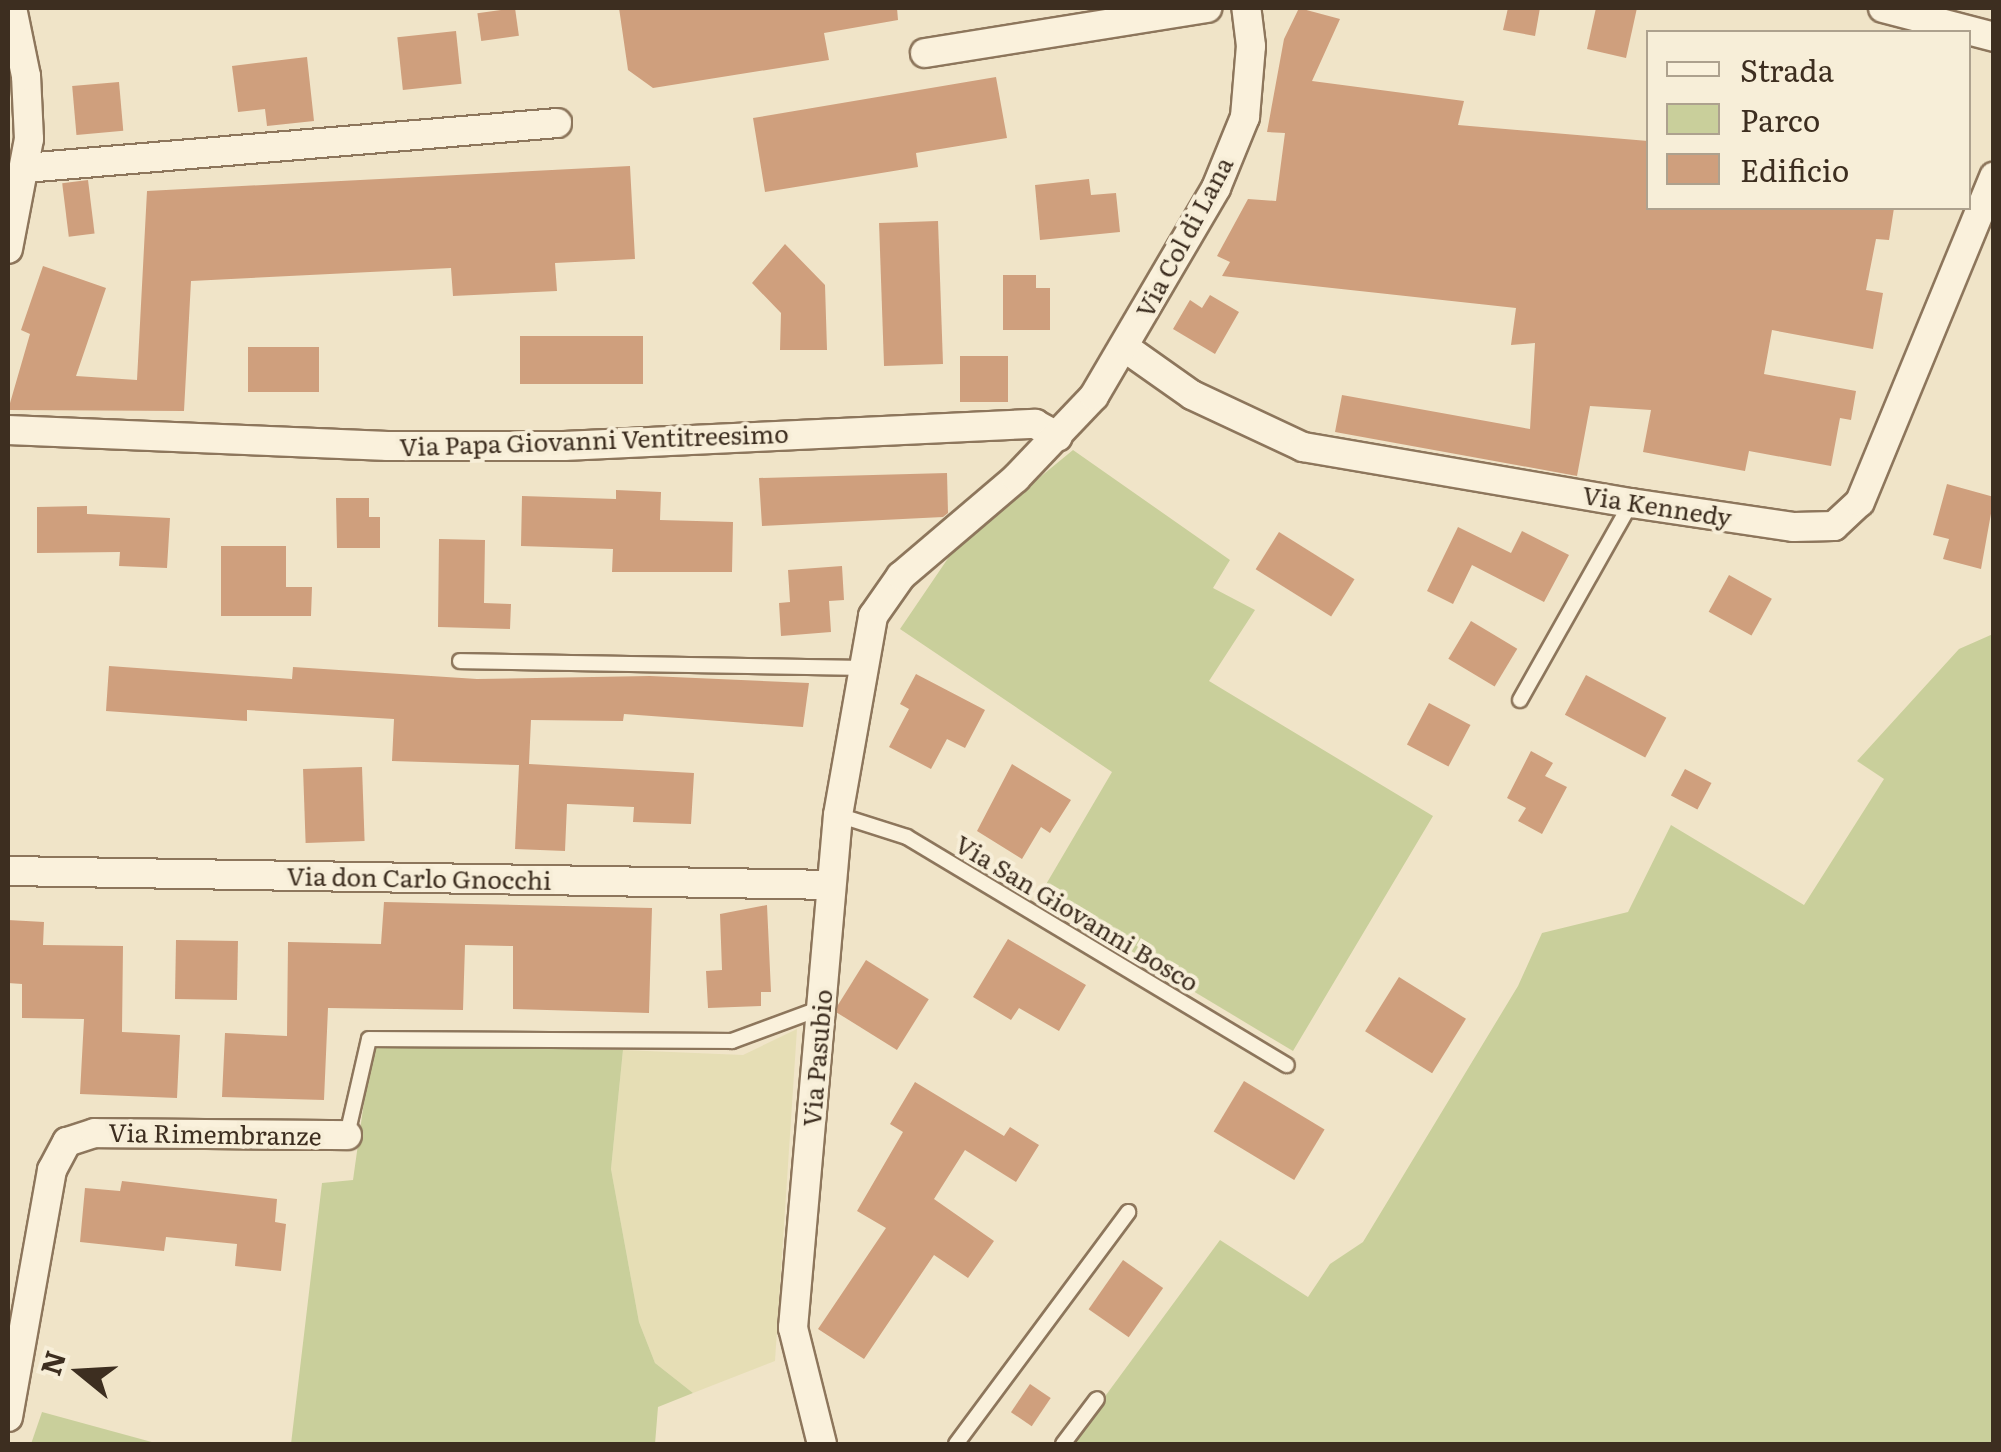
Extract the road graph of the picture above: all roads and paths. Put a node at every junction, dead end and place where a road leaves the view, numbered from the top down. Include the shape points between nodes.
1 (12, 8) edge
2 (1206, 8) edge
3 (1246, 8) edge
4 (1883, 8) edge
5 (1970, 30) edge
6 (925, 53) dead end
7 (557, 123) dead end
8 (25, 168) junction
9 (1994, 177) edge
10 (8, 249) edge
11 (1124, 347) junction
12 (8, 430) edge
13 (1058, 437) junction
14 (1630, 503) junction
15 (460, 662) dead end
16 (859, 668) junction
17 (1520, 700) dead end
18 (838, 815) junction
19 (8, 871) edge
20 (831, 885) junction
21 (822, 1008) junction
22 (1286, 1065) dead end
23 (347, 1135) joint
24 (1128, 1212) dead end
25 (1097, 1399) dead end
26 (8, 1417) edge
27 (822, 1444) edge
28 (956, 1444) edge
29 (1063, 1444) edge

1 - 8 street via 28,93
2 - 6 street
3 - 11 street, Via Col di Lana via 1251,46 1244,117 1216,188
4 - 5 street
7 - 8 street
8 - 10 street
9 - 14 street, Via Kennedy via 1848,517 1816,528
11 - 13 street, Via Pasubio
11 - 14 street, Via Kennedy via 1192,395 1304,447
12 - 13 street, Via Papa Giovanni Ventitreesimo via 388,446 564,446 1035,424
13 - 16 street, Via Pasubio via 901,576 872,616
14 - 17 lane
15 - 16 lane
16 - 18 street, Via Pasubio
18 - 20 street, Via Pasubio
18 - 22 lane, Via San Giovanni Bosco via 907,837
19 - 20 street, Via don Carlo Gnocchi
20 - 21 street, Via Pasubio
21 - 23 lane via 732,1041 380,1036 362,1050
21 - 27 street, Via Pasubio via 793,1328
23 - 26 street, Via Rimembranze via 95,1132 66,1142 52,1170
24 - 28 lane
25 - 29 lane

